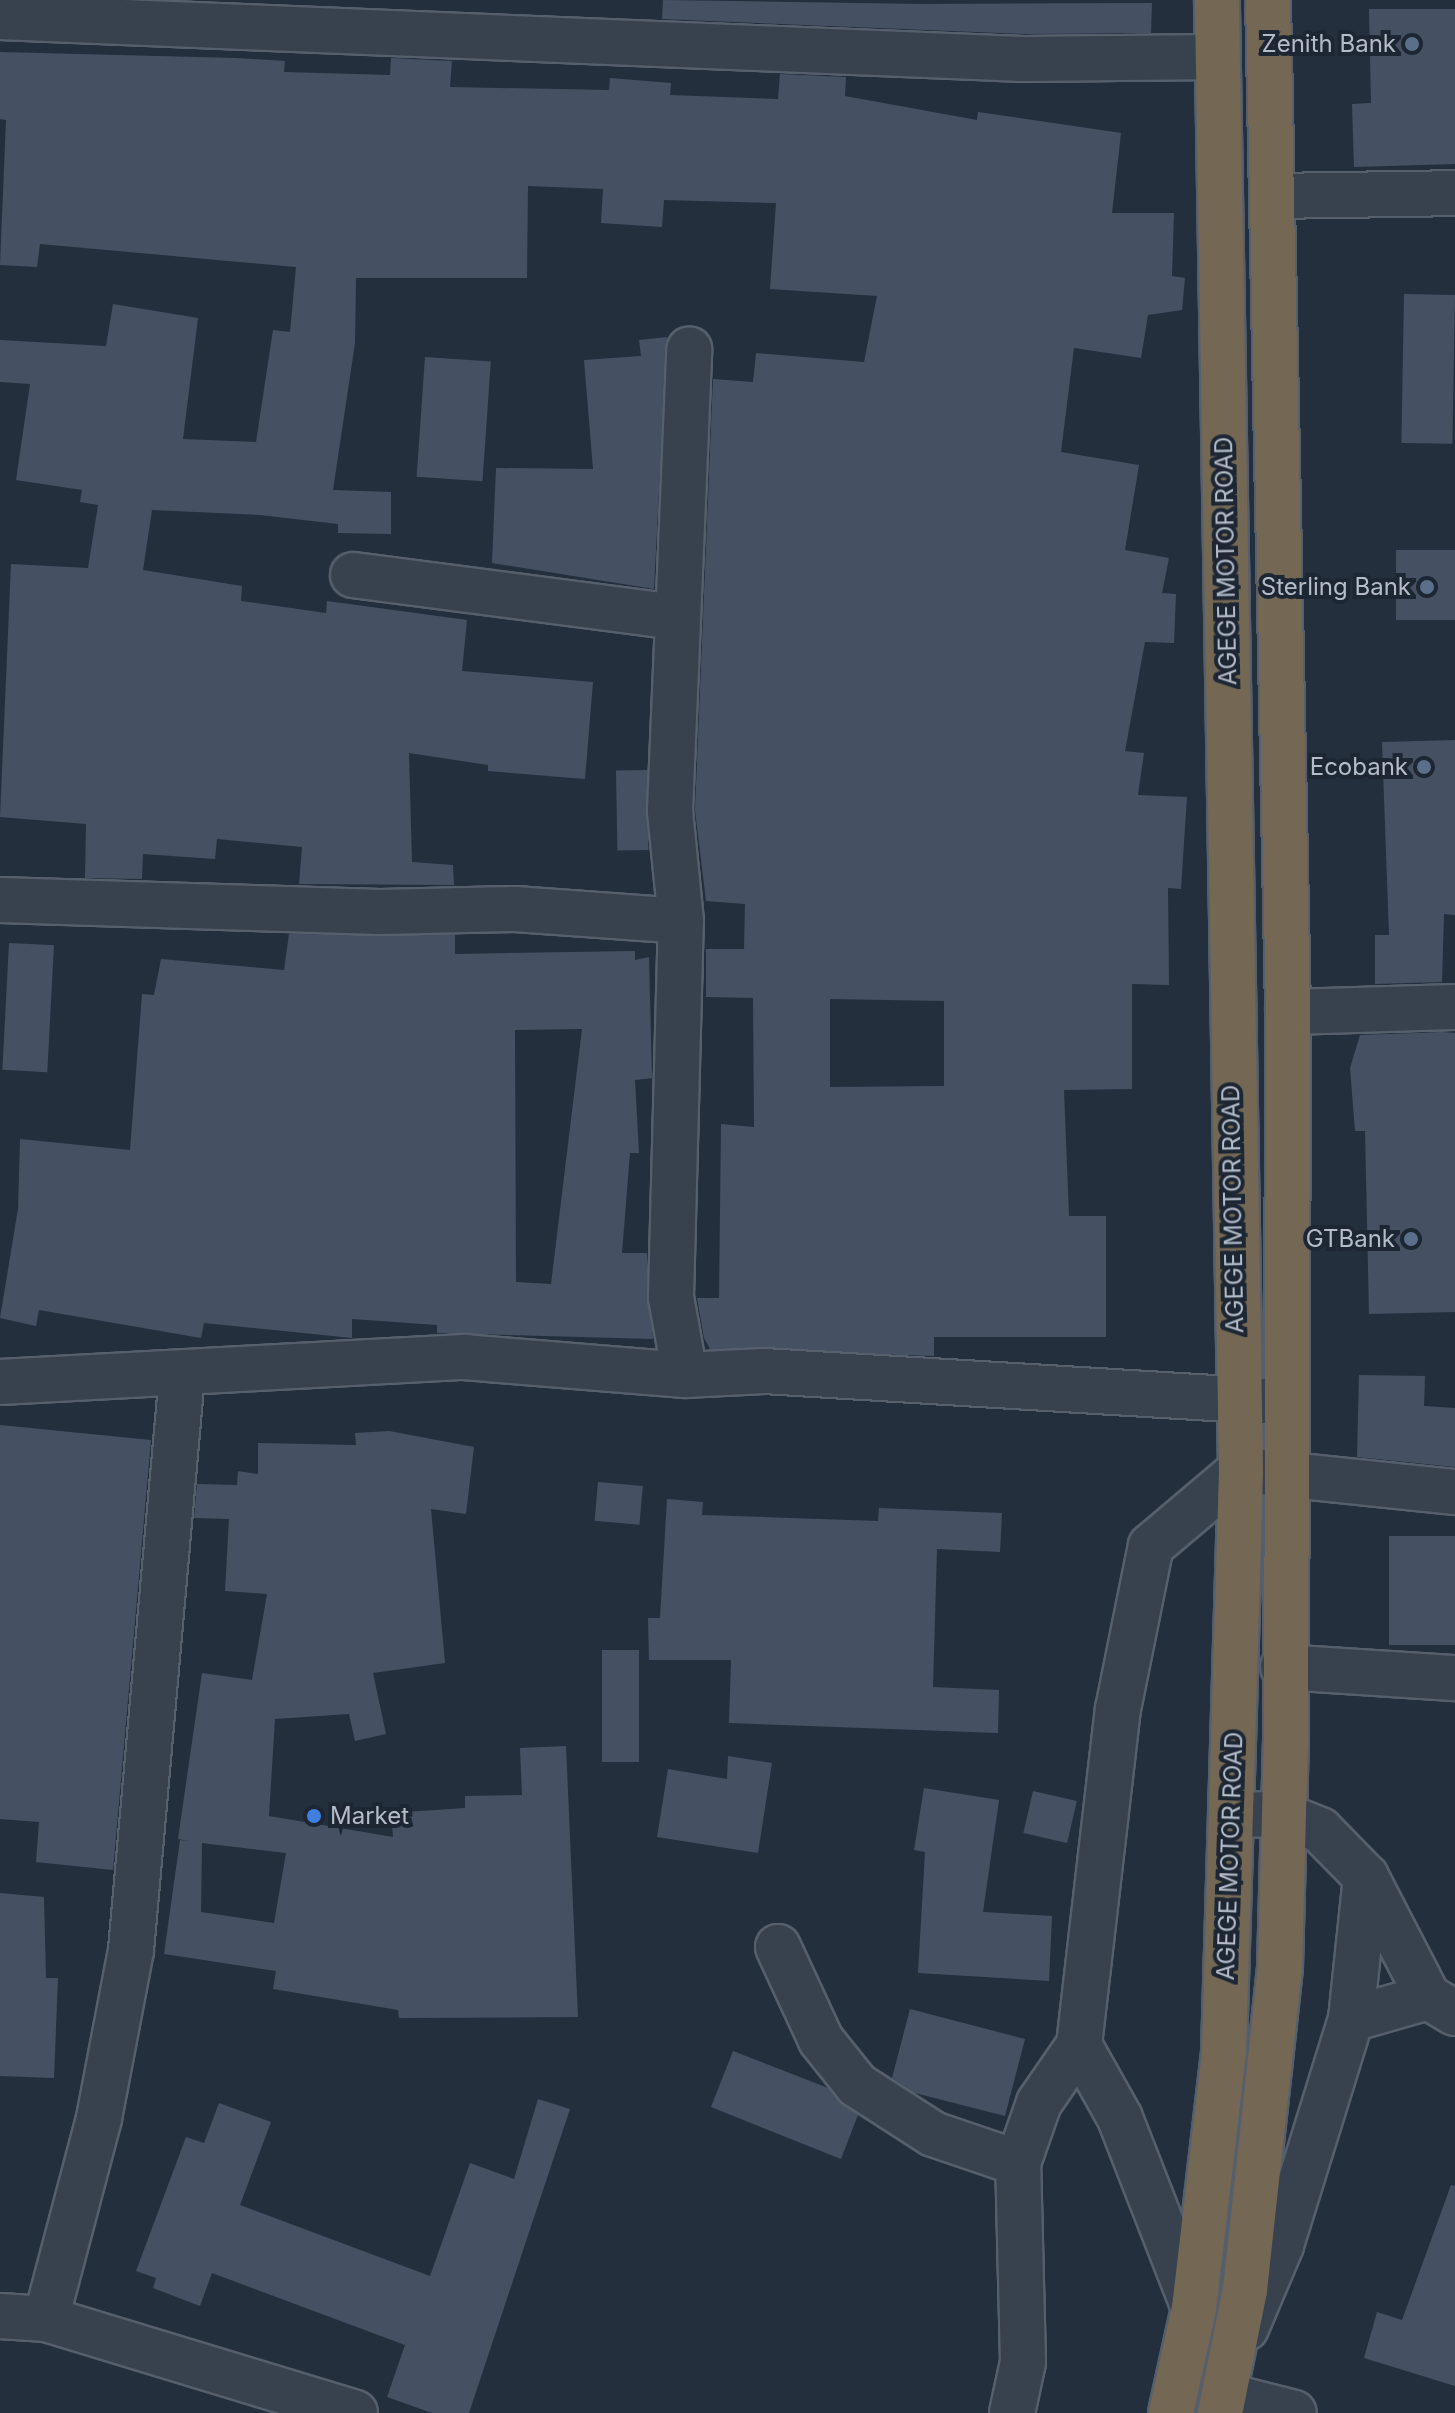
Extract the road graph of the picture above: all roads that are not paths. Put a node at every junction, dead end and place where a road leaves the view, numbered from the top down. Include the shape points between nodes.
1 (1217, 0) edge
2 (1268, 0) edge
3 (46, 8) edge
4 (423, 16) edge
5 (0, 17) edge
6 (1217, 57) junction
7 (1455, 193) edge
8 (1273, 196) junction
9 (689, 349) dead end
10 (353, 575) dead end
11 (675, 617) junction
12 (0, 900) edge
13 (681, 921) junction
14 (1455, 1007) edge
15 (1288, 1012) junction
16 (182, 1375) junction
17 (685, 1375) junction
18 (0, 1382) edge
19 (1235, 1400) junction
20 (1283, 1402) junction
21 (1241, 1470) junction
22 (1284, 1474) junction
23 (1455, 1492) edge
24 (1283, 1667) junction
25 (1455, 1678) edge
26 (1280, 1814) junction
27 (1232, 1815) junction
28 (1366, 1877) junction
29 (778, 1947) dead end
30 (1442, 2005) edge
31 (1351, 2019) junction
32 (1079, 2045) junction
33 (1018, 2163) junction
34 (1194, 2308) junction
35 (0, 2316) edge
36 (46, 2319) junction
37 (1225, 2389) edge
38 (355, 2413) edge
39 (1012, 2413) edge
40 (1171, 2413) edge
41 (1294, 2413) edge

1 - 6 highway, AGEGE MOTOR ROAD
2 - 8 highway, AGEGE MOTOR ROAD
3 - 4 street
3 - 5 street
4 - 6 street via 1023,59
6 - 19 highway, AGEGE MOTOR ROAD
7 - 8 street
8 - 15 highway, AGEGE MOTOR ROAD
9 - 11 street
10 - 11 street
11 - 13 street via 670,811
12 - 13 street via 380,912 515,909
13 - 17 street via 671,1297
14 - 15 street
15 - 20 highway, AGEGE MOTOR ROAD
16 - 17 street via 464,1357
16 - 18 street
16 - 36 street via 131,1950 99,2118
17 - 19 street via 764,1371
19 - 20 street
19 - 21 highway, AGEGE MOTOR ROAD
20 - 22 highway, AGEGE MOTOR ROAD
21 - 22 street
21 - 27 highway, AGEGE MOTOR ROAD
21 - 32 street via 1151,1546 1118,1709
22 - 23 street
22 - 24 highway, AGEGE MOTOR ROAD
24 - 25 street
24 - 26 highway, AGEGE MOTOR ROAD
26 - 27 street
26 - 28 street via 1320,1830
26 - 37 highway, AGEGE MOTOR ROAD via 1280,1967
27 - 34 highway, AGEGE MOTOR ROAD via 1224,2051
28 - 30 street
28 - 31 street
29 - 33 street via 821,2040 857,2085 933,2134
30 - 31 street
31 - 37 street via 1281,2245
32 - 33 street via 1039,2103
32 - 34 street via 1120,2118
33 - 39 street via 1023,2362
34 - 40 highway, AGEGE MOTOR ROAD
35 - 36 street
36 - 38 street
37 - 41 street

